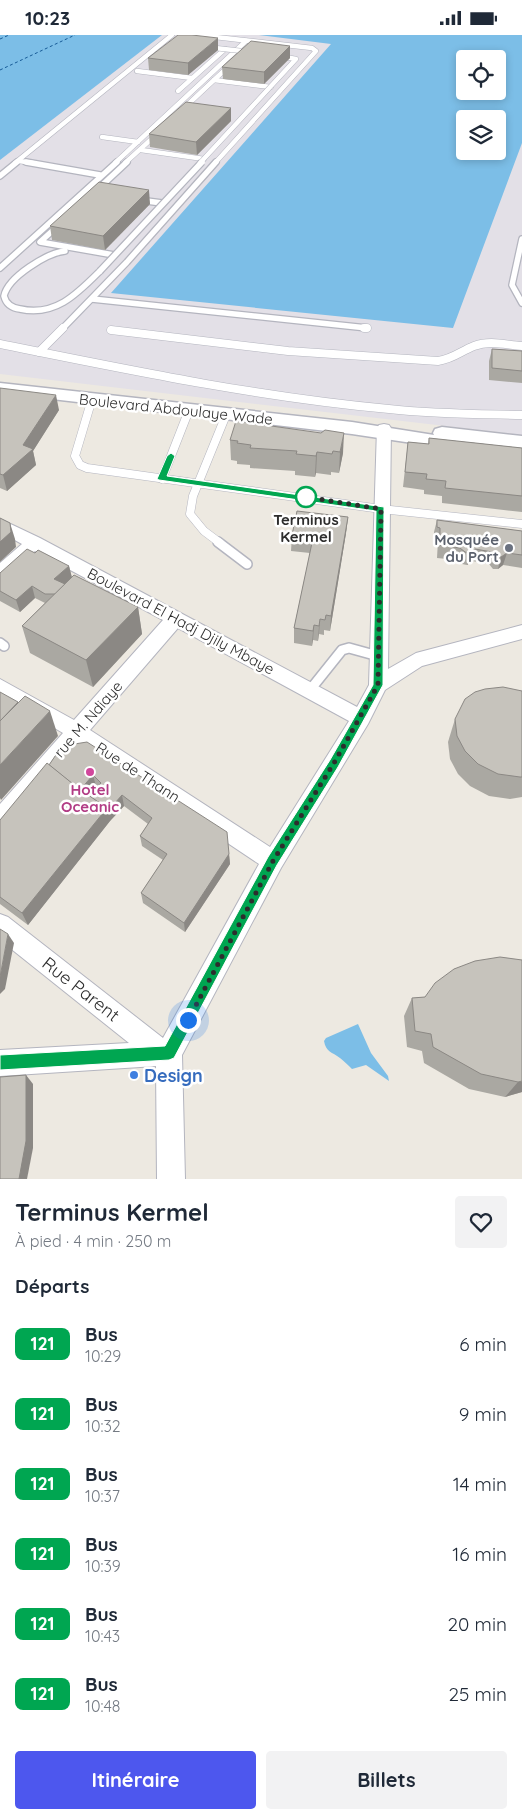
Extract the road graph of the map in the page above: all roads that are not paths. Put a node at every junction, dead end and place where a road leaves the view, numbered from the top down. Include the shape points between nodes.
1 (172, 35) edge
2 (198, 35) edge
3 (246, 41) junction
4 (196, 46) edge
5 (225, 49) junction
6 (244, 52) junction
7 (254, 53) edge
8 (274, 55) edge
9 (238, 57) edge
10 (232, 63) edge
11 (143, 67) dead end
12 (137, 71) junction
13 (192, 78) junction
14 (214, 80) junction
15 (120, 84) dead end
16 (271, 87) junction
17 (178, 91) dead end
18 (188, 114) edge
19 (231, 120) dead end
20 (240, 121) junction
21 (160, 131) edge
22 (102, 137) dead end
23 (138, 142) junction
24 (141, 150) junction
25 (204, 159) junction
26 (19, 161) junction
27 (100, 175) junction
28 (0, 176) edge
29 (104, 194) edge
30 (133, 199) edge
31 (162, 203) junction
32 (67, 217) edge
33 (522, 239) edge
34 (114, 255) junction
35 (127, 262) junction
36 (0, 268) edge
37 (92, 299) junction
38 (522, 303) edge
39 (367, 328) dead end
40 (111, 330) dead end
41 (0, 344) edge
42 (522, 346) edge
43 (39, 352) junction
44 (0, 388) edge
45 (92, 399) junction
46 (189, 410) junction
47 (226, 415) junction
48 (522, 415) edge
49 (384, 431) junction
50 (522, 442) edge
51 (522, 452) edge
52 (162, 479) junction
53 (199, 484) junction
54 (381, 509) junction
55 (522, 524) edge
56 (0, 525) edge
57 (34, 543) junction
58 (247, 564) dead end
59 (0, 573) edge
60 (176, 618) junction
61 (522, 632) edge
62 (378, 656) junction
63 (378, 685) junction
64 (0, 687) edge
65 (310, 690) junction
66 (361, 717) junction
67 (77, 732) junction
68 (0, 819) edge
69 (273, 861) junction
70 (0, 925) edge
71 (165, 1053) junction
72 (0, 1063) edge
73 (171, 1179) edge

1 - 26 lane
2 - 3 lane
3 - 23 lane
3 - 35 lane via 316,51
4 - 5 lane, bridge
5 - 6 lane, bridge
5 - 13 lane
6 - 7 lane, bridge
6 - 9 lane, bridge
8 - 16 lane, bridge via 296,59
10 - 14 lane
11 - 12 lane
12 - 13 lane
12 - 15 lane
13 - 17 lane
14 - 16 lane
14 - 18 lane via 179,113
16 - 20 lane, bridge
19 - 20 lane, bridge
20 - 25 lane, bridge
21 - 24 lane
22 - 23 lane
23 - 27 lane
24 - 25 lane
24 - 29 lane via 94,192
25 - 31 lane, bridge
26 - 27 lane
26 - 28 lane
27 - 36 lane
30 - 31 lane
31 - 34 lane, bridge
32 - 34 lane via 40,242
33 - 38 lane via 512,285
34 - 35 lane, bridge via 109,260 100,271 75,298 61,307 33,311 10,306 5,300 4,293 8,287 33,263 51,253 74,251 110,259 119,261
35 - 37 lane
37 - 39 lane
37 - 43 lane
40 - 42 lane via 288,351 438,361 450,360 470,347 485,343
41 - 43 lane
43 - 48 lane via 208,385 303,399 441,413
44 - 45 street, Boulevard Abdoulaye Wade
45 - 46 street, Boulevard Abdoulaye Wade
45 - 52 lane via 75,455 80,465
46 - 47 street, Boulevard Abdoulaye Wade
46 - 52 lane
47 - 49 street, Boulevard Abdoulaye Wade
47 - 53 lane
49 - 50 street, Boulevard Abdoulaye Wade via 405,428
49 - 51 street, Boulevard Abdoulaye Wade
49 - 54 street
52 - 53 lane
53 - 54 lane
53 - 58 lane via 190,514 204,531
54 - 55 lane
54 - 62 street
56 - 57 street, Boulevard El Hadj Djily Mbaye
57 - 59 street
57 - 60 street, Boulevard El Hadj Djily Mbaye
60 - 65 street, Boulevard El Hadj Djily Mbaye
60 - 67 street, rue M. Ndiaye
61 - 63 street via 416,659
62 - 63 street
62 - 65 lane via 342,649
63 - 66 street
64 - 67 street, Rue de Thann
65 - 66 street, Boulevard El Hadj Djily Mbaye
66 - 69 street
67 - 68 street, rue M. Ndiaye
67 - 69 street, Rue de Thann
69 - 71 street
70 - 71 street, Rue Parent
71 - 72 street
71 - 73 street

